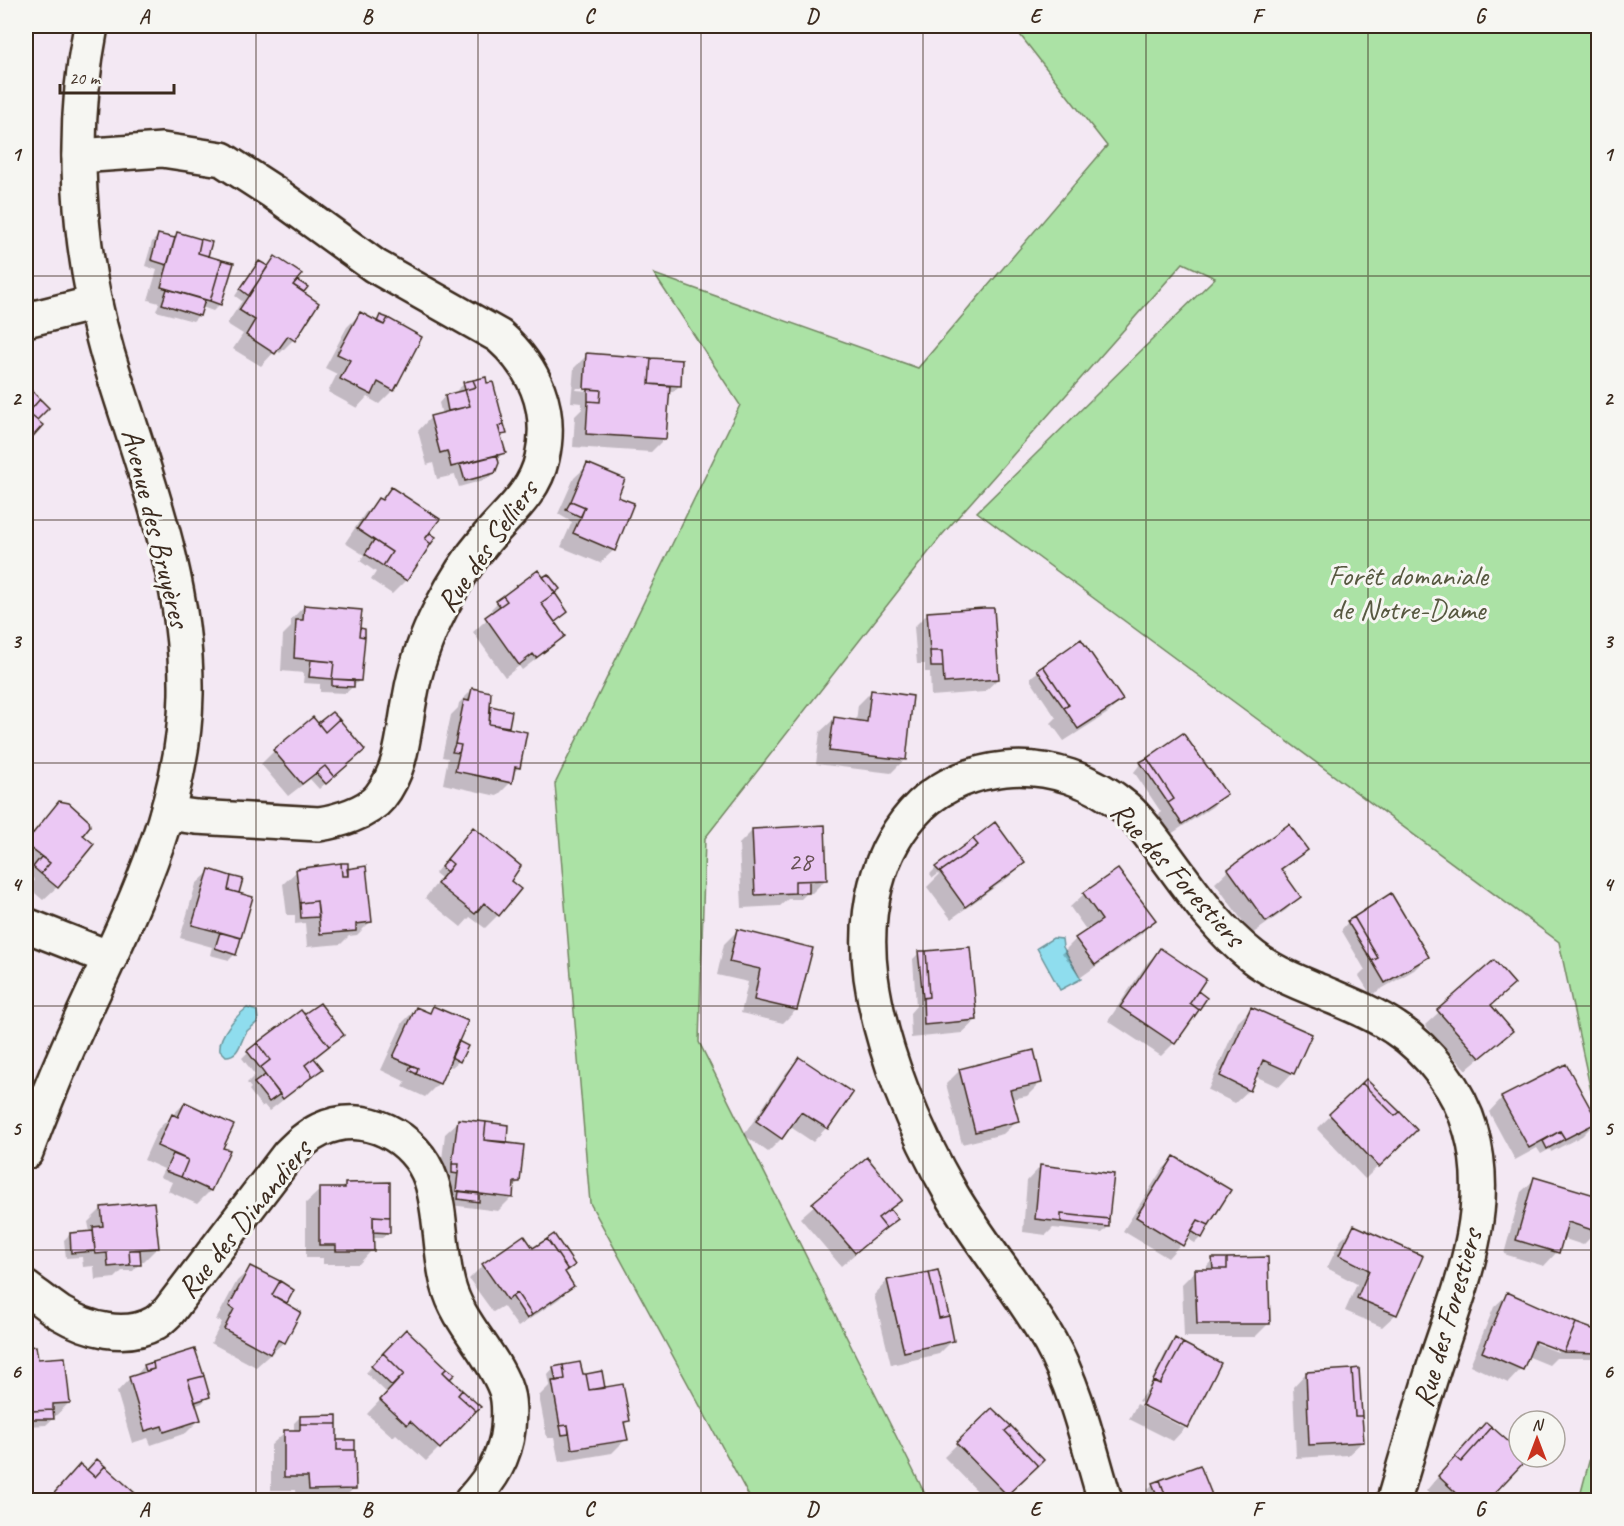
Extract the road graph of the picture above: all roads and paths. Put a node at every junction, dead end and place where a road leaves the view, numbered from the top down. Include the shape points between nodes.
1 (91, 26) edge
2 (79, 156) junction
3 (95, 303) junction
4 (26, 320) edge
5 (167, 813) junction
6 (26, 925) edge
7 (110, 958) junction
8 (26, 1152) edge
9 (26, 1288) edge
10 (472, 1500) edge
11 (1105, 1500) edge
12 (1394, 1500) edge

1 - 2 street, Avenue des Bruyères via 82,84
2 - 3 street, Avenue des Bruyères via 84,236
2 - 5 street, Rue des Selliers via 162,150 222,159 375,267 499,336 527,366 542,403 545,439 536,477 514,510 468,562 440,608 410,696 401,753 378,799 351,815 318,824
3 - 4 street
3 - 5 street, Avenue des Bruyères via 158,516 183,641 185,716 179,765
5 - 7 street, Avenue des Bruyères
6 - 7 street
7 - 8 street, Avenue des Bruyères
9 - 10 street, Rue des Dinandiers via 59,1312 102,1331 124,1331 154,1323 170,1311 302,1140 321,1129 350,1122 391,1133 420,1157 431,1180 448,1286 506,1389 506,1445 496,1471
11 - 12 street, Rue des Forestiers via 1066,1374 1017,1290 947,1185 915,1120 895,1071 870,972 873,891 882,860 909,817 928,798 983,772 1012,768 1046,770 1077,779 1128,810 1233,940 1281,974 1394,1027 1440,1071 1459,1102 1471,1130 1479,1203 1468,1262

